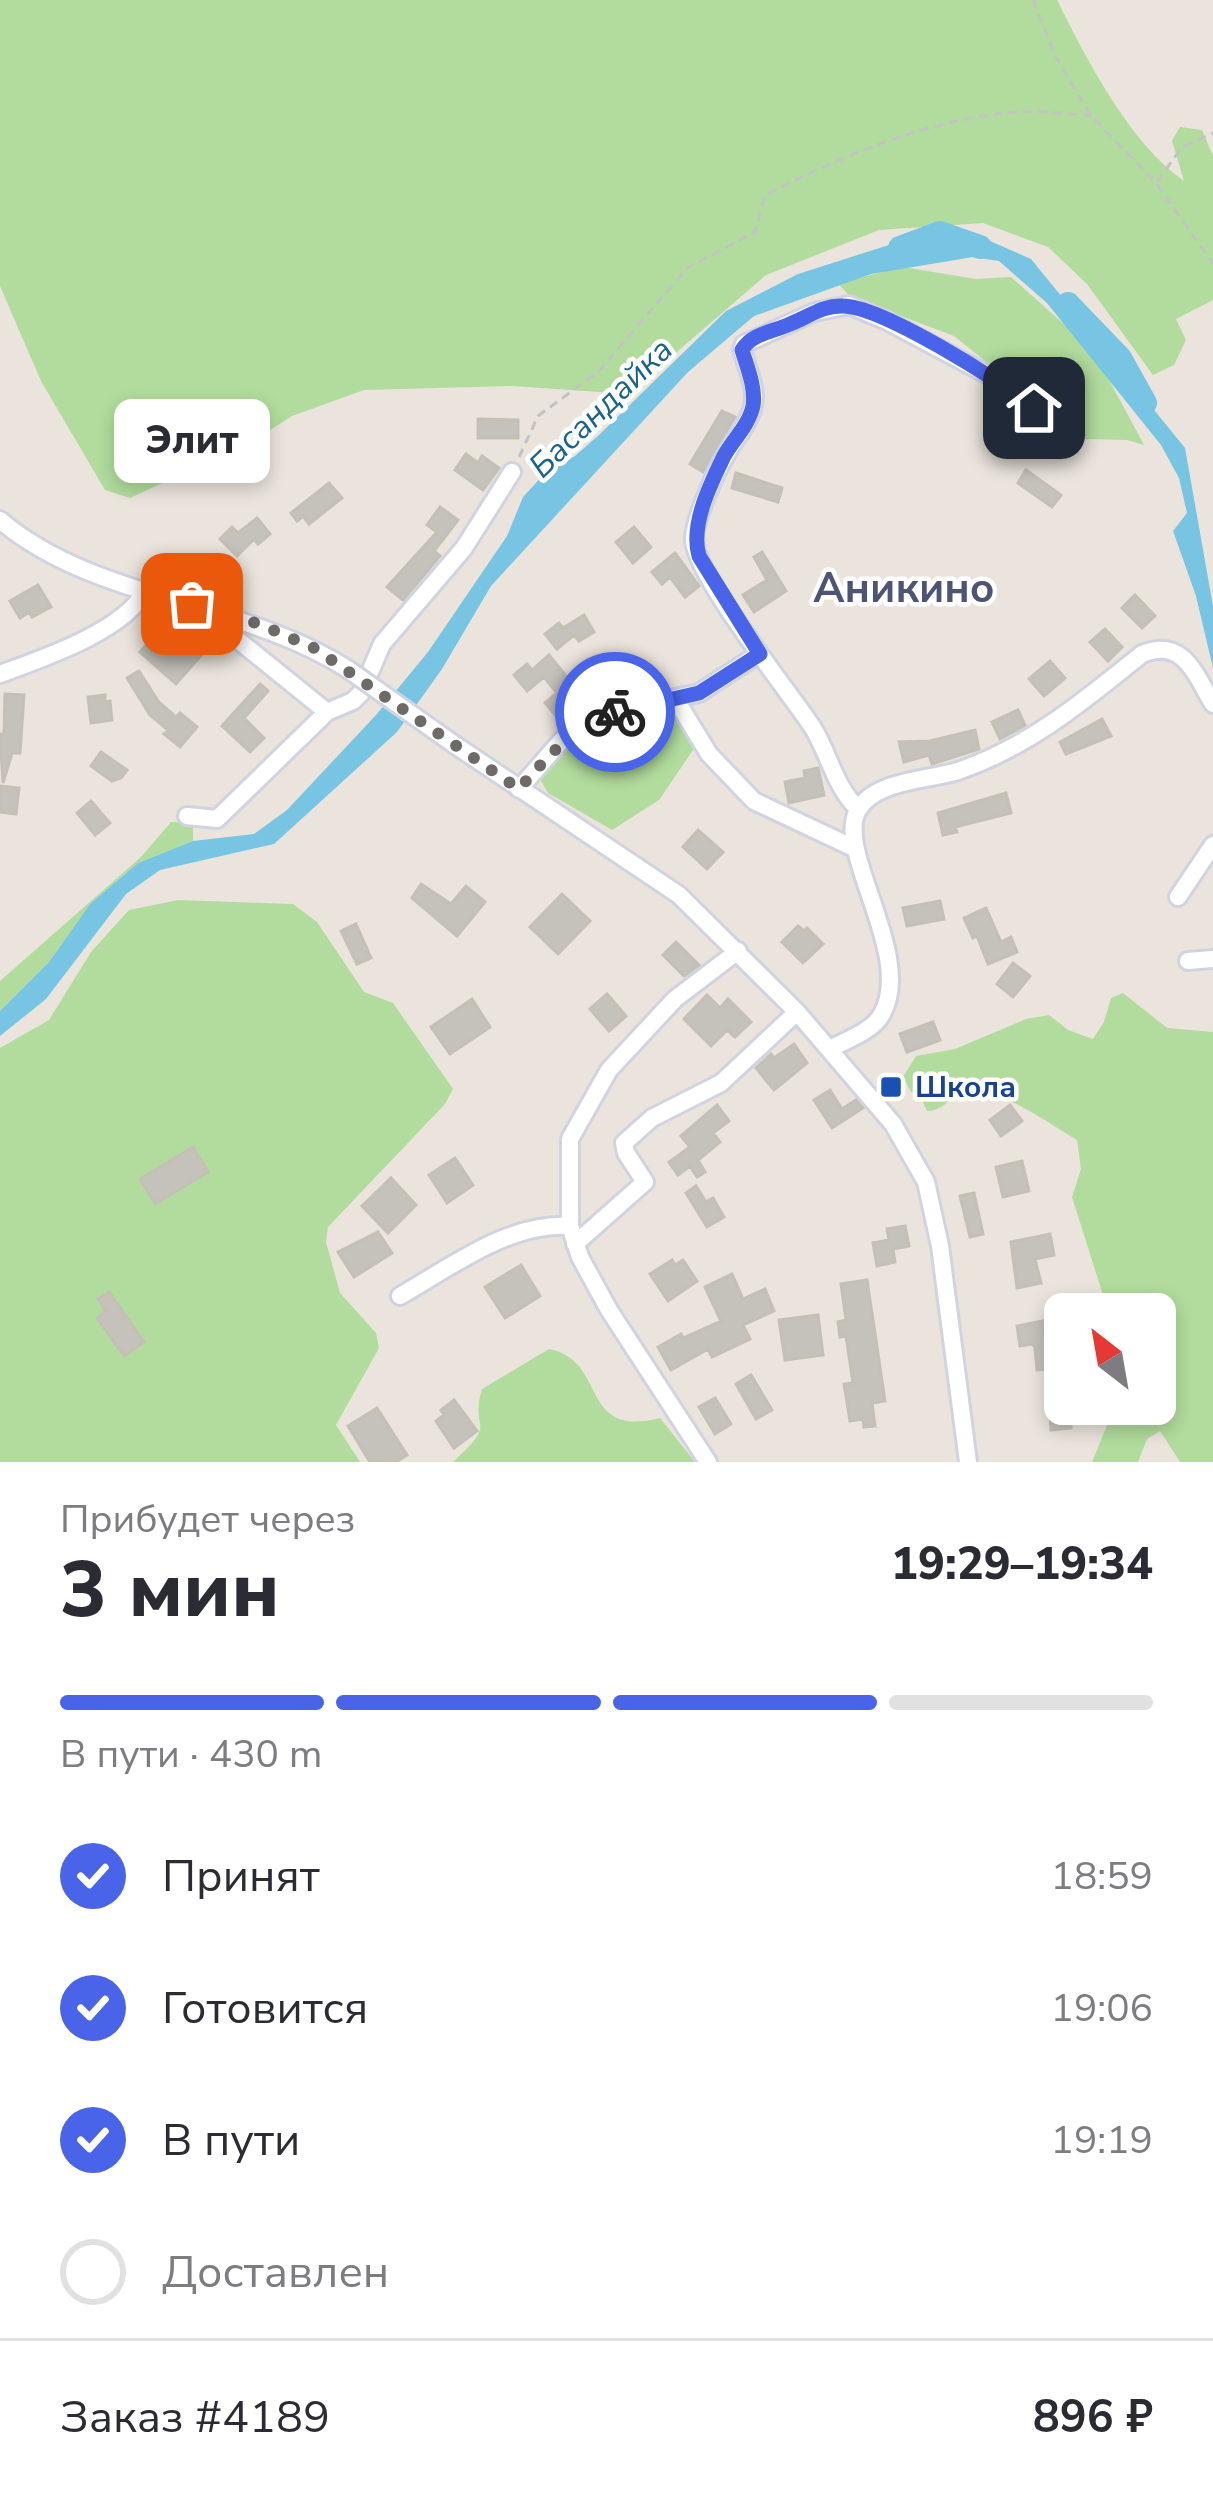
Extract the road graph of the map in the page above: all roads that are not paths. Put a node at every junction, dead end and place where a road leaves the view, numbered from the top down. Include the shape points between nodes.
1 (1060, 431) dead end
2 (512, 472) road end
3 (0, 520) edge
4 (145, 590) junction
5 (196, 606) junction
6 (760, 654) junction
7 (0, 674) edge
8 (676, 700) junction
9 (1213, 704) edge
10 (327, 712) junction
11 (519, 789) junction
12 (858, 809) junction
13 (188, 816) dead end
14 (1213, 845) edge
15 (856, 849) junction
16 (1178, 897) dead end
17 (738, 951) junction
18 (1213, 959) edge
19 (1188, 961) dead end
20 (796, 1012) junction
21 (830, 1049) junction
22 (572, 1235) junction
23 (400, 1296) dead end
24 (708, 1462) edge
25 (968, 1462) edge

1 - 6 street via 1007,385 849,305 750,339 742,350 752,407 694,541
2 - 10 street via 464,548 382,644 361,693
3 - 4 street via 41,547
4 - 5 street
4 - 7 street via 117,622
5 - 10 street
5 - 11 street, bridge via 281,633 349,670
6 - 8 street
6 - 12 street
8 - 11 street via 591,721 561,741
8 - 15 street via 709,754 754,801
9 - 12 street via 1181,657 1156,648 1063,719 956,772 876,793
10 - 13 street via 217,819
11 - 17 street via 679,895
12 - 15 street
14 - 16 street
15 - 21 street via 889,965 886,1003 870,1026
17 - 20 street
17 - 22 street via 675,999 609,1070 570,1139
18 - 19 street
20 - 21 street
20 - 22 street via 721,1082 624,1142 645,1182
21 - 25 street via 893,1124 926,1182
22 - 23 street via 547,1225 511,1237
22 - 24 street via 602,1298

